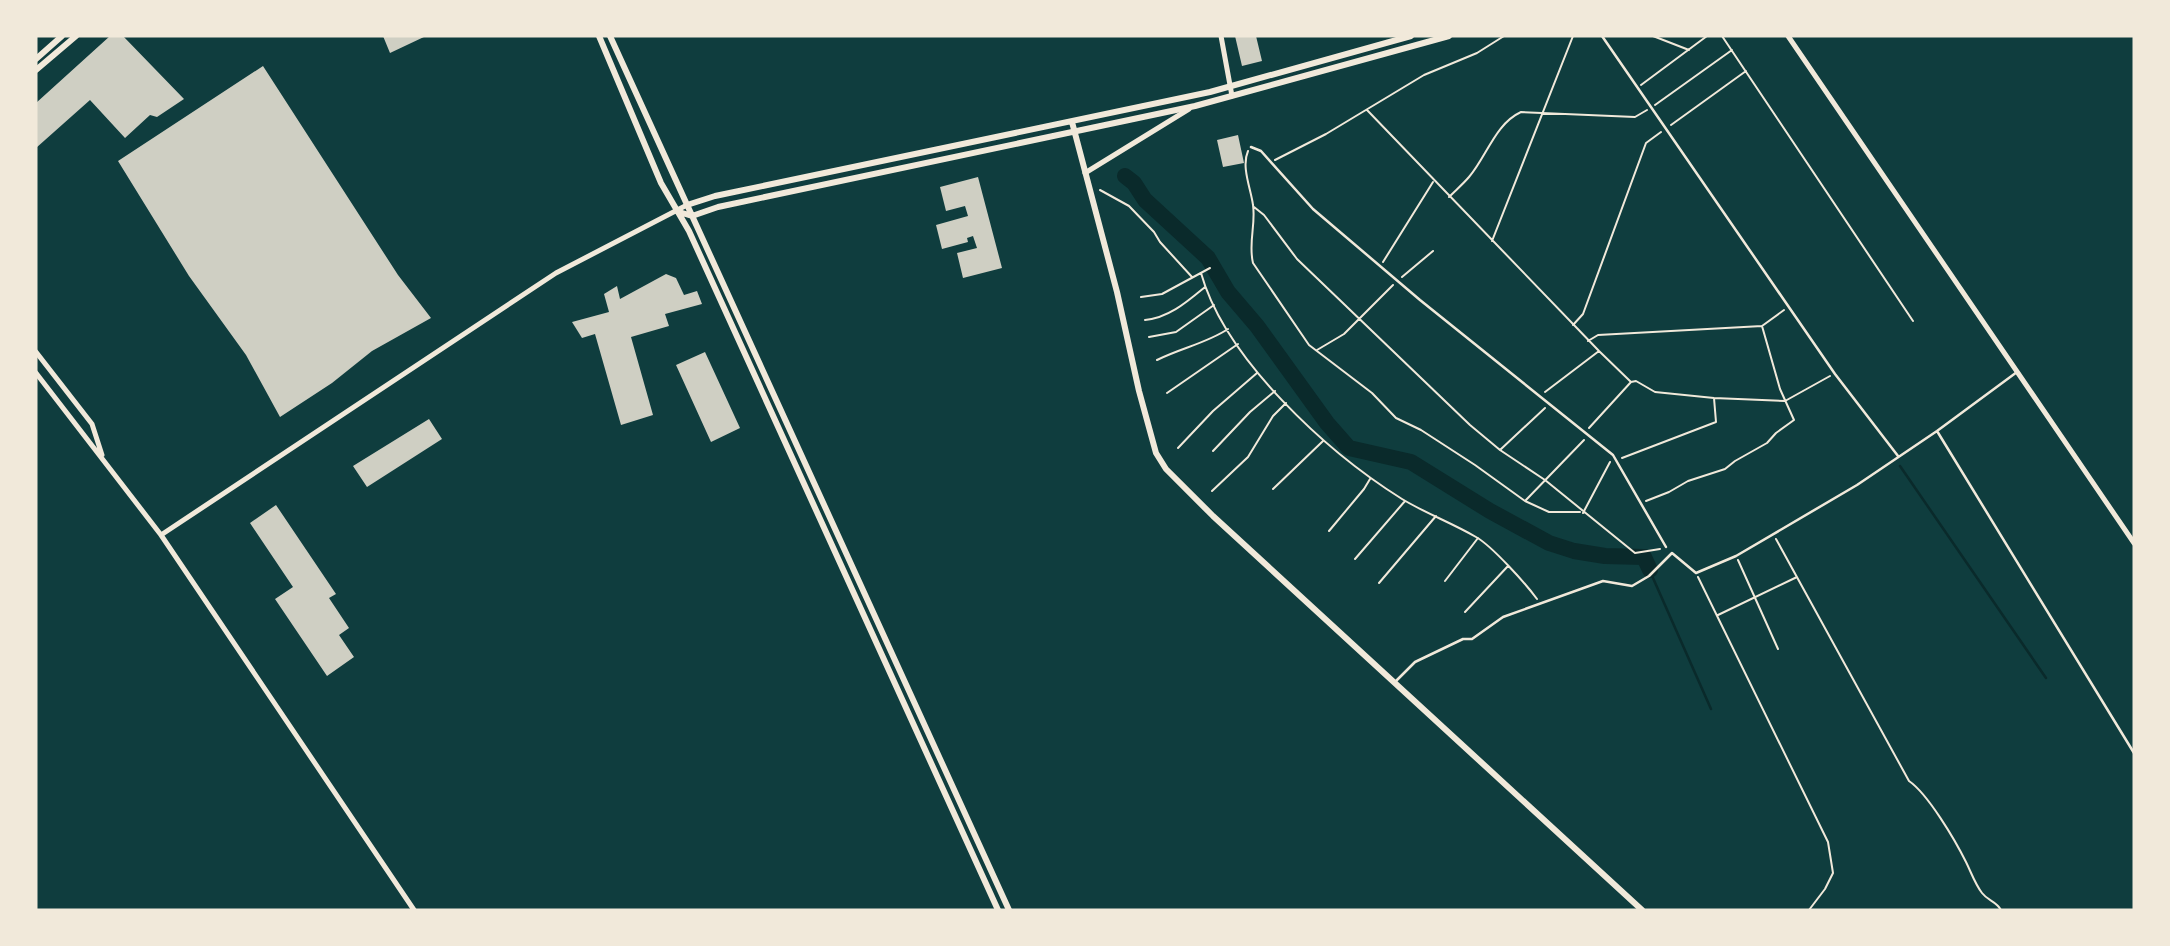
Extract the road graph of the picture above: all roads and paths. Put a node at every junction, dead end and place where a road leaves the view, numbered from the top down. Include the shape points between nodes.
1 (62, 36) edge
2 (76, 36) edge
3 (599, 36) edge
4 (610, 36) edge
5 (1221, 36) edge
6 (1411, 36) edge
7 (1449, 36) edge
8 (1504, 36) edge
9 (1573, 36) edge
10 (1602, 36) edge
11 (1653, 36) edge
12 (1707, 36) edge
13 (1722, 36) edge
14 (1788, 36) edge
15 (1689, 50) junction
16 (1732, 50) junction
17 (36, 59) edge
18 (36, 70) edge
19 (1746, 71) junction
20 (1230, 87) junction
21 (1637, 88) junction
22 (1232, 96) junction
23 (1195, 106) junction
24 (1651, 108) junction
25 (1366, 110) junction
26 (1542, 113) junction
27 (1072, 122) junction
28 (1666, 128) junction
29 (1075, 132) junction
30 (1251, 147) joint
31 (1270, 162) junction
32 (1085, 172) junction
33 (1434, 181) junction
34 (1100, 190) dead end
35 (1449, 197) junction
36 (687, 205) junction
37 (1254, 207) junction
38 (676, 211) junction
39 (692, 216) junction
40 (1492, 241) junction
41 (1432, 251) dead end
42 (1380, 266) junction
43 (1210, 268) dead end
44 (1201, 273) junction
45 (1192, 278) junction
46 (1397, 281) junction
47 (1205, 287) junction
48 (1141, 297) dead end
49 (1214, 305) junction
50 (1789, 307) junction
51 (1360, 319) junction
52 (1145, 320) dead end
53 (1913, 321) dead end
54 (1573, 325) junction
55 (1762, 326) junction
56 (1228, 329) junction
57 (1149, 337) dead end
58 (1588, 341) junction
59 (1238, 344) junction
60 (1317, 350) junction
61 (1599, 351) junction
62 (36, 352) edge
63 (1157, 360) dead end
64 (2017, 372) junction
65 (36, 373) edge
66 (1257, 373) junction
67 (1835, 374) junction
68 (1631, 382) junction
69 (1275, 391) junction
70 (1167, 393) dead end
71 (1541, 395) junction
72 (1714, 398) junction
73 (1785, 401) junction
74 (1550, 402) junction
75 (1286, 403) junction
76 (1586, 431) junction
77 (1937, 431) junction
78 (1590, 435) junction
79 (1323, 441) junction
80 (1178, 448) dead end
81 (1500, 450) junction
82 (1213, 451) dead end
83 (1614, 455) junction
84 (1898, 456) junction
85 (104, 460) junction
86 (1618, 460) junction
87 (1370, 479) junction
88 (1545, 480) junction
89 (1273, 489) dead end
90 (1212, 492) dead end
91 (1405, 500) junction
92 (1525, 501) junction
93 (1642, 503) junction
94 (1582, 512) junction
95 (1436, 516) junction
96 (1329, 531) dead end
97 (1774, 534) junction
98 (161, 535) junction
99 (1478, 538) junction
100 (2134, 543) edge
101 (1666, 547) joint
102 (1736, 556) junction
103 (1355, 559) dead end
104 (1508, 566) junction
105 (1696, 573) junction
106 (1797, 577) junction
107 (1445, 581) dead end
108 (1379, 583) dead end
109 (1754, 597) junction
110 (1540, 603) junction
111 (1465, 612) dead end
112 (1718, 615) junction
113 (1778, 649) dead end
114 (1395, 682) junction
115 (2134, 753) edge
116 (414, 910) edge
117 (998, 910) edge
118 (1009, 910) edge
119 (1642, 910) edge
120 (1809, 910) edge
121 (2001, 910) edge

1 - 17 street
2 - 18 street
3 - 38 street via 638,132
4 - 36 street
5 - 20 street
6 - 20 street
7 - 22 street
8 - 25 path via 1477,53 1424,75
9 - 26 path
10 - 21 lane
11 - 15 path
12 - 15 path
13 - 16 path
14 - 64 street
15 - 21 path
16 - 19 path
16 - 24 path
19 - 28 path
19 - 53 path
20 - 22 street
20 - 27 street
21 - 24 lane
22 - 23 street
23 - 29 street
23 - 32 street
24 - 26 path via 1634,117
24 - 28 lane
25 - 31 path
25 - 33 path
26 - 35 path via 1521,112 1503,125 1470,176
26 - 40 path
27 - 29 street
27 - 36 street via 716,196
28 - 50 lane
28 - 54 path via 1646,144 1583,314
29 - 32 street
29 - 39 street via 727,205
30 - 31 lane via 1256,147
30 - 37 path via 1246,154 1247,178
31 - 42 lane via 1313,209
32 - 114 street via 1118,292 1146,421 1160,462 1213,516
33 - 35 path
33 - 42 path
34 - 45 path via 1128,206
35 - 40 path
36 - 38 street
36 - 39 street
37 - 51 path via 1264,215 1297,259
37 - 60 path via 1250,250 1253,263 1309,345
38 - 39 street
38 - 98 street via 556,273
38 - 117 street via 689,231
39 - 118 street
40 - 54 path
41 - 46 path
42 - 46 lane
43 - 44 path
44 - 45 path
44 - 47 path
45 - 48 path via 1162,294
46 - 51 path
46 - 71 lane
47 - 49 path
47 - 52 path via 1186,303 1164,315
49 - 56 path
49 - 57 path via 1176,332
50 - 55 path
50 - 67 lane
51 - 60 path via 1344,334
51 - 81 path
54 - 58 path
55 - 58 path via 1598,336
55 - 73 path
56 - 59 path
56 - 63 path via 1216,338
58 - 61 path
59 - 66 path
59 - 70 path
60 - 92 path via 1372,393 1396,418 1475,464
61 - 68 path
61 - 71 path
62 - 85 street via 92,424
64 - 77 lane
64 - 100 street
65 - 85 street
66 - 69 path
66 - 80 path
67 - 73 path
67 - 84 lane
68 - 72 path via 1636,381 1654,392
68 - 76 path
69 - 75 path
69 - 82 path
71 - 74 lane
72 - 73 path
72 - 86 path via 1716,422
73 - 93 path via 1794,420 1776,432 1767,443 1725,470 1688,481
74 - 76 lane
74 - 81 path
75 - 79 path
75 - 90 path via 1273,416 1248,457
76 - 78 lane
77 - 84 lane
77 - 115 lane
78 - 83 lane
78 - 88 path
79 - 87 path
79 - 89 path
81 - 88 path
83 - 86 lane
83 - 94 path
84 - 97 lane via 1857,485
85 - 98 street
86 - 93 lane
87 - 91 path
87 - 96 path
88 - 92 path
88 - 94 path
91 - 95 path
91 - 103 path
92 - 94 path via 1549,512
93 - 101 lane
94 - 101 path via 1635,553
95 - 99 path
95 - 108 path
97 - 102 lane
97 - 106 path
98 - 116 street
99 - 104 path
99 - 107 path
102 - 105 lane
102 - 109 path
104 - 110 path
104 - 111 path
105 - 110 lane via 1672,553 1649,576 1632,586 1603,580
105 - 112 path
106 - 109 path
106 - 121 path via 1909,781 1926,797 1965,859 1980,892 1996,902
109 - 112 path
109 - 113 path
110 - 114 lane via 1503,617 1472,639 1463,639 1415,662
112 - 120 path via 1828,842 1833,873
114 - 119 street

